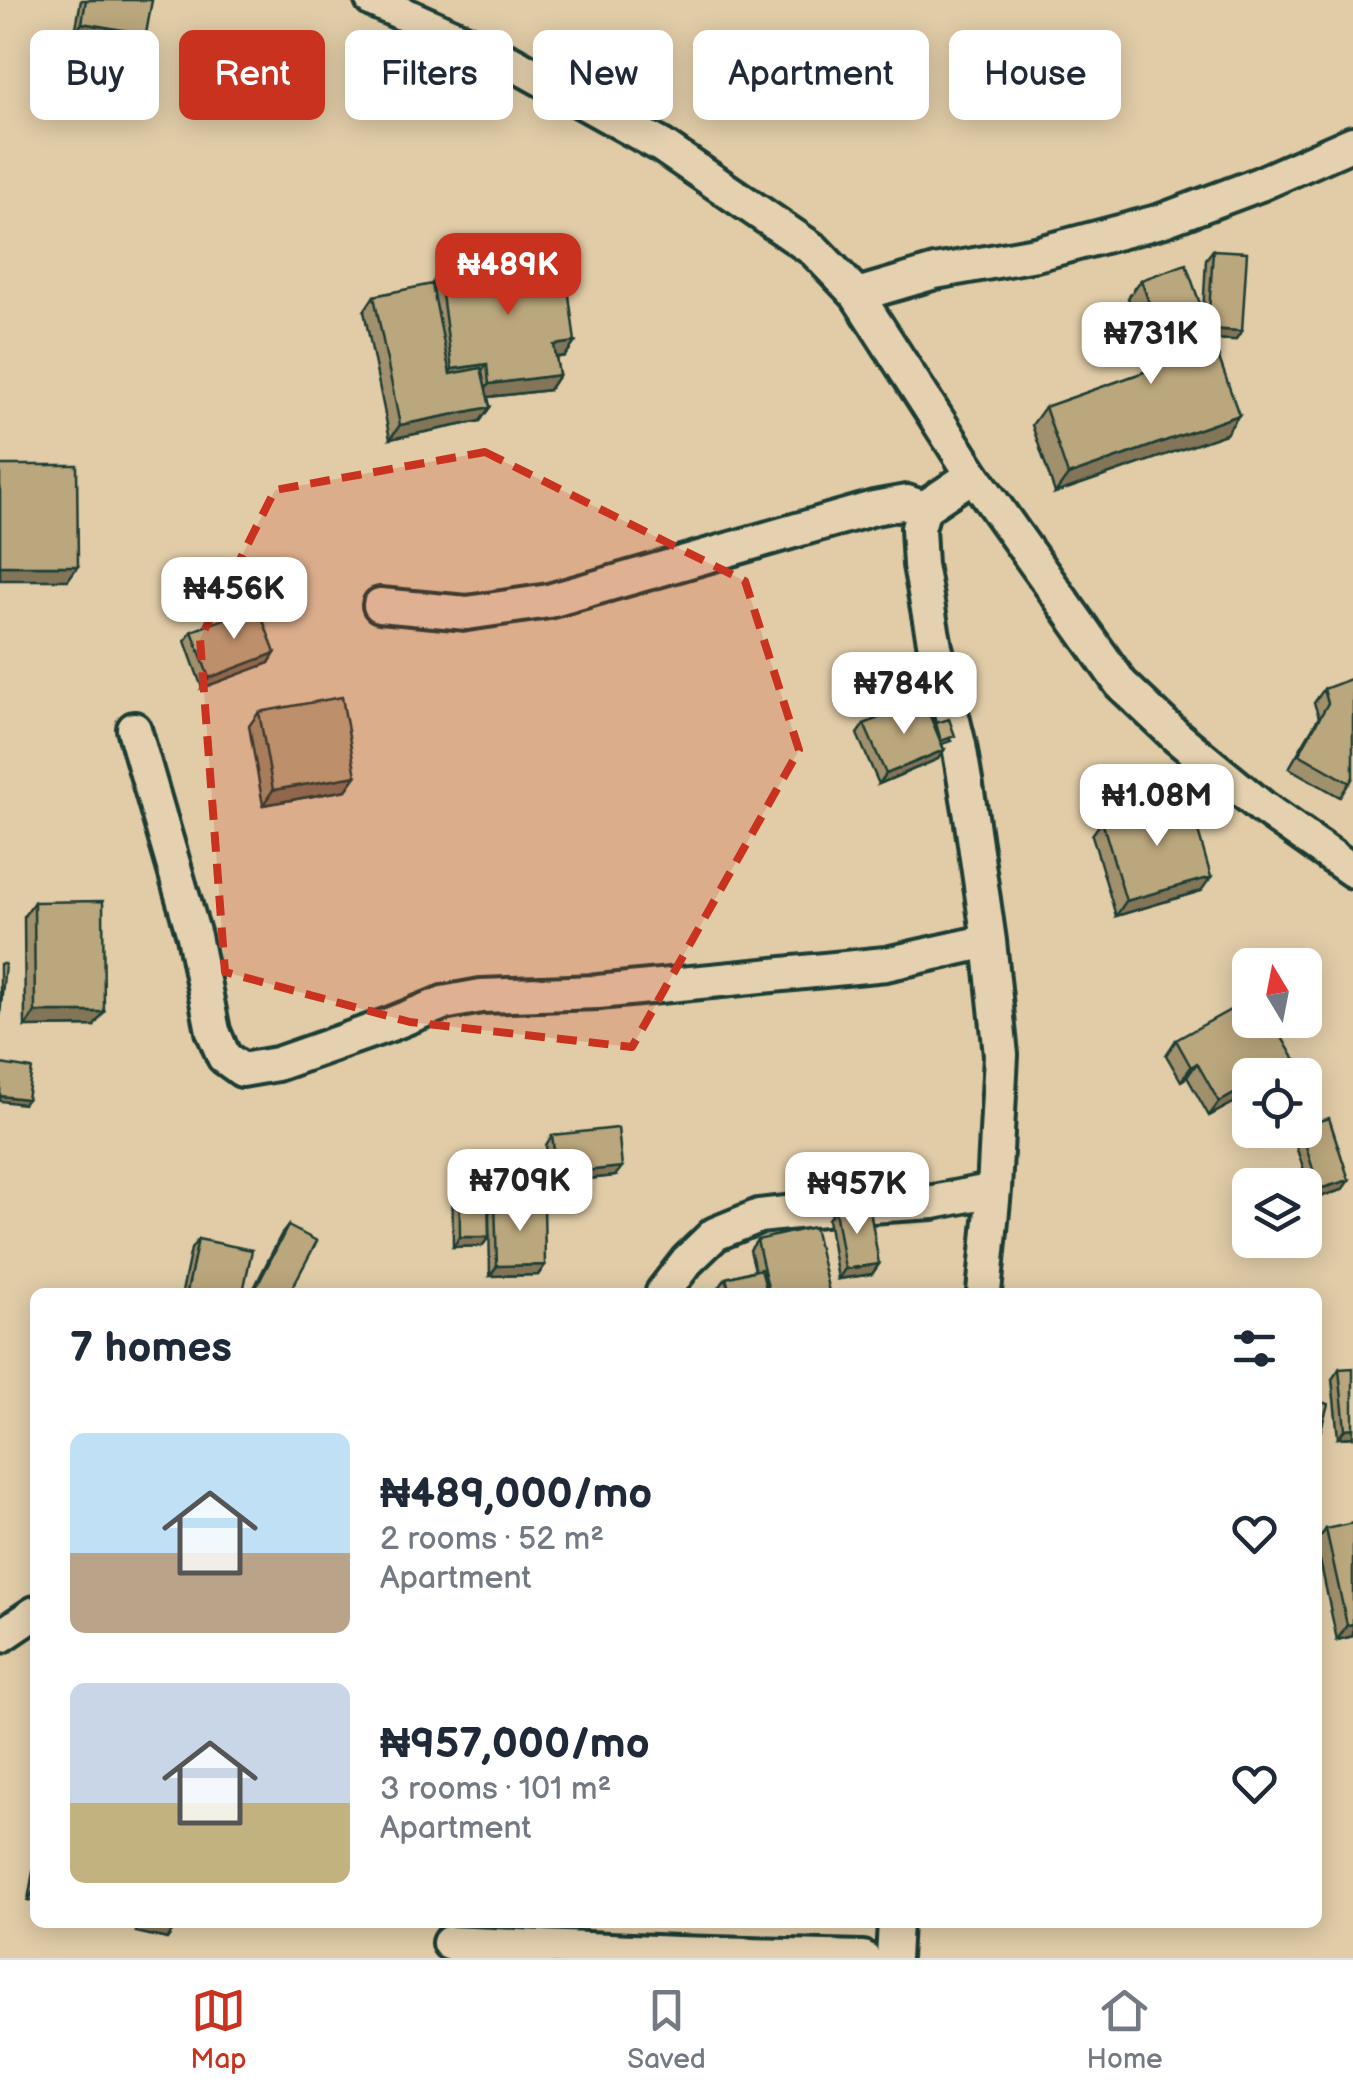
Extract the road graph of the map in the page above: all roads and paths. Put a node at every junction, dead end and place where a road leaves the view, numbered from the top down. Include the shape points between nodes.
1 (372, 0) edge
2 (1353, 143) edge
3 (857, 295) junction
4 (973, 475) junction
5 (924, 508) junction
6 (380, 605) dead end
7 (134, 729) dead end
8 (1353, 871) edge
9 (989, 941) junction
10 (994, 1190) junction
11 (666, 1288) edge
12 (984, 1288) edge
13 (30, 1616) edge
14 (1, 1636) edge
15 (895, 1928) edge
16 (449, 1943) dead end
17 (864, 1958) edge
18 (893, 1958) edge

1 - 3 street via 508,60 662,146 814,250
2 - 3 street via 1161,221
3 - 4 street
4 - 5 street
4 - 8 street via 1121,684 1262,807
5 - 6 street via 907,502 874,508 549,601 467,613
5 - 9 street via 920,566 959,745
7 - 9 street via 194,936 213,1031 224,1057 242,1070 481,996 598,992 886,964
9 - 10 street via 1001,1055
10 - 11 street via 933,1202 759,1216 716,1234
10 - 12 street
13 - 14 street
15 - 18 street
16 - 17 street

